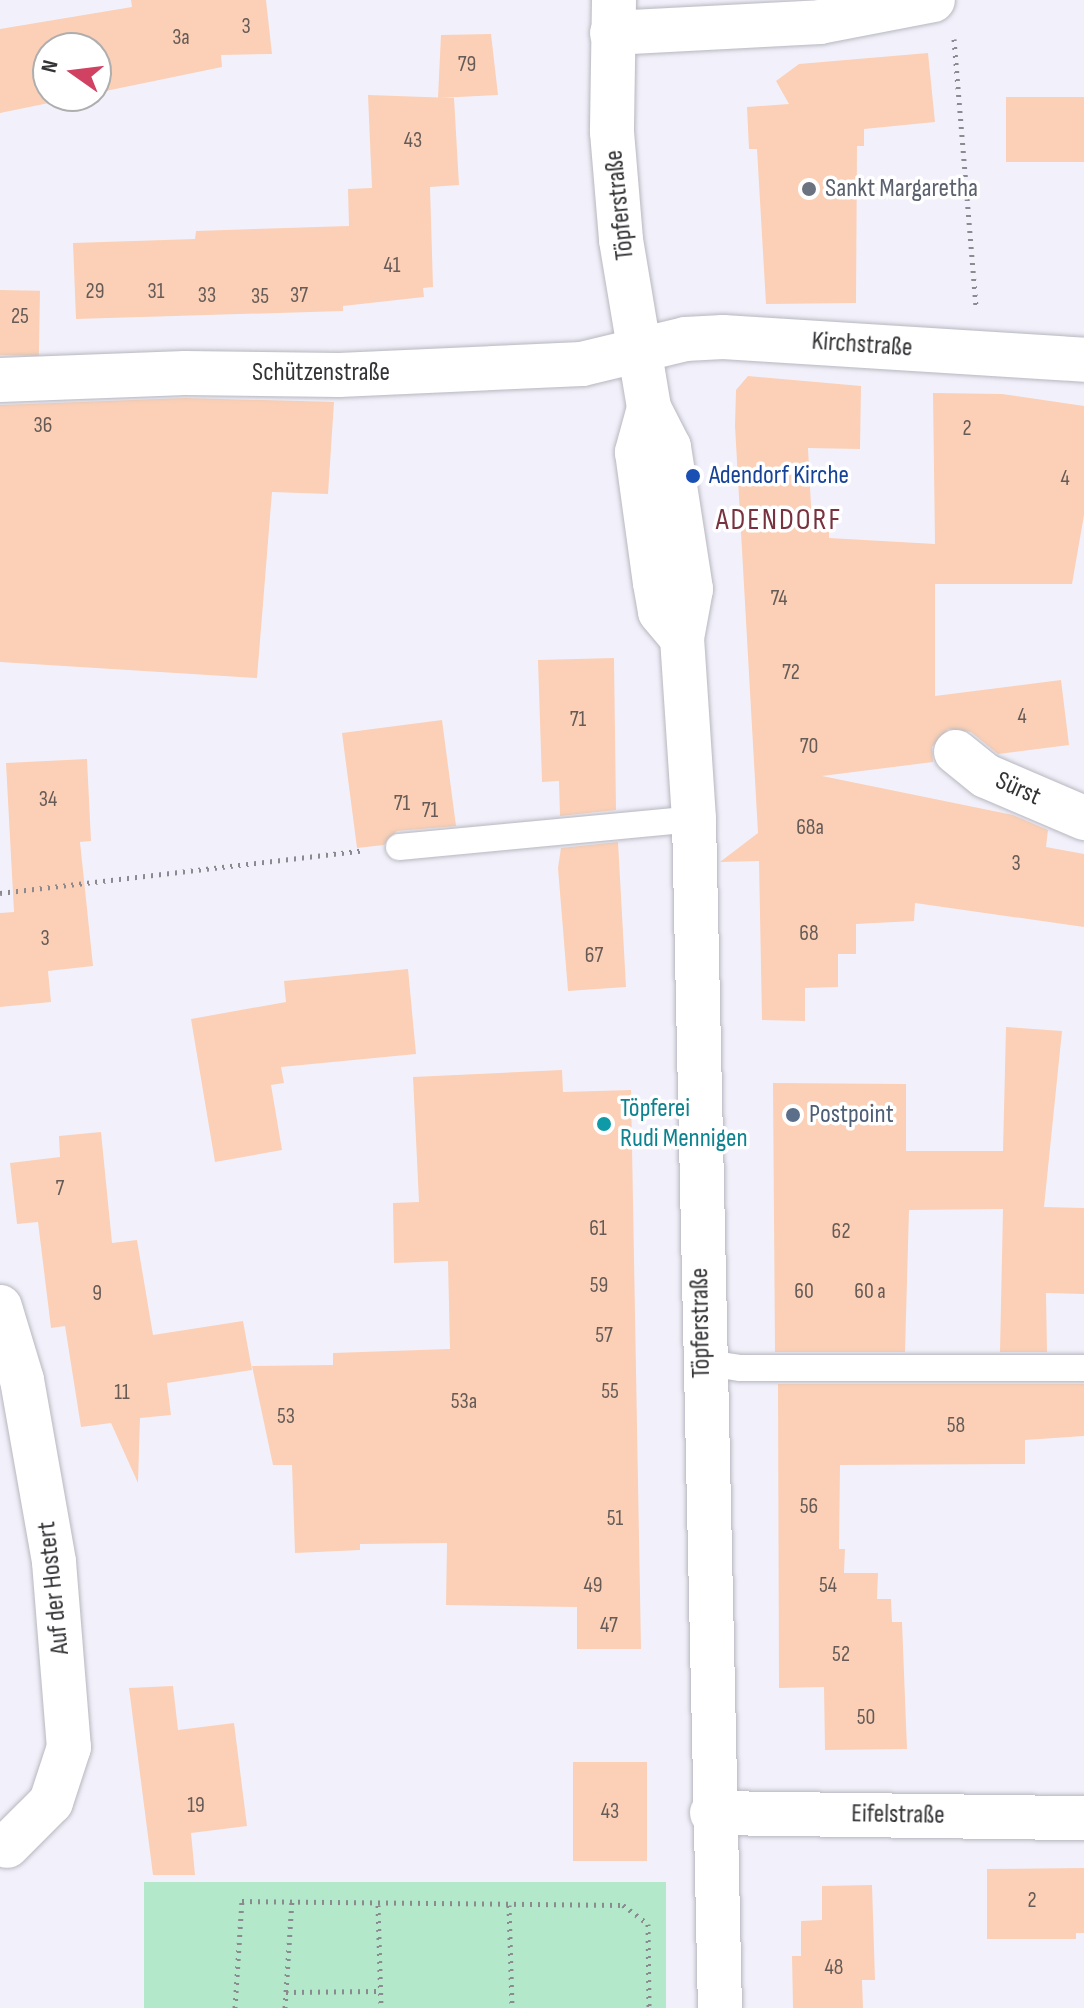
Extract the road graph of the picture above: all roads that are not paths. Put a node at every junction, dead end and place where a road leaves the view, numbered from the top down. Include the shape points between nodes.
1 (943, 15) edge
2 (613, 17) edge
3 (641, 353) junction
4 (1084, 360) edge
5 (0, 380) edge
6 (956, 752) dead end
7 (1084, 818) edge
8 (694, 819) junction
9 (399, 847) road end
10 (0, 1307) edge
11 (702, 1362) junction
12 (1084, 1368) edge
13 (712, 1813) junction
14 (1084, 1818) edge
15 (3, 1846) edge
16 (720, 2008) edge

1 - 2 street via 820,22
2 - 3 street, Töpferstraße via 617,194
3 - 4 street, Kirchstraße via 685,339 723,337
3 - 5 street, Schützenstraße via 582,364 415,372
3 - 8 street, Töpferstraße via 649,408 637,452 660,612 682,638
6 - 7 street, Sürst via 986,776
8 - 9 lane
8 - 11 street, Töpferstraße
10 - 15 street, Auf der Hostert via 22,1380 54,1562 69,1747 51,1802
11 - 12 lane via 741,1368
11 - 13 street, Töpferstraße
13 - 14 street, Eifelstraße
13 - 16 street, Töpferstraße

